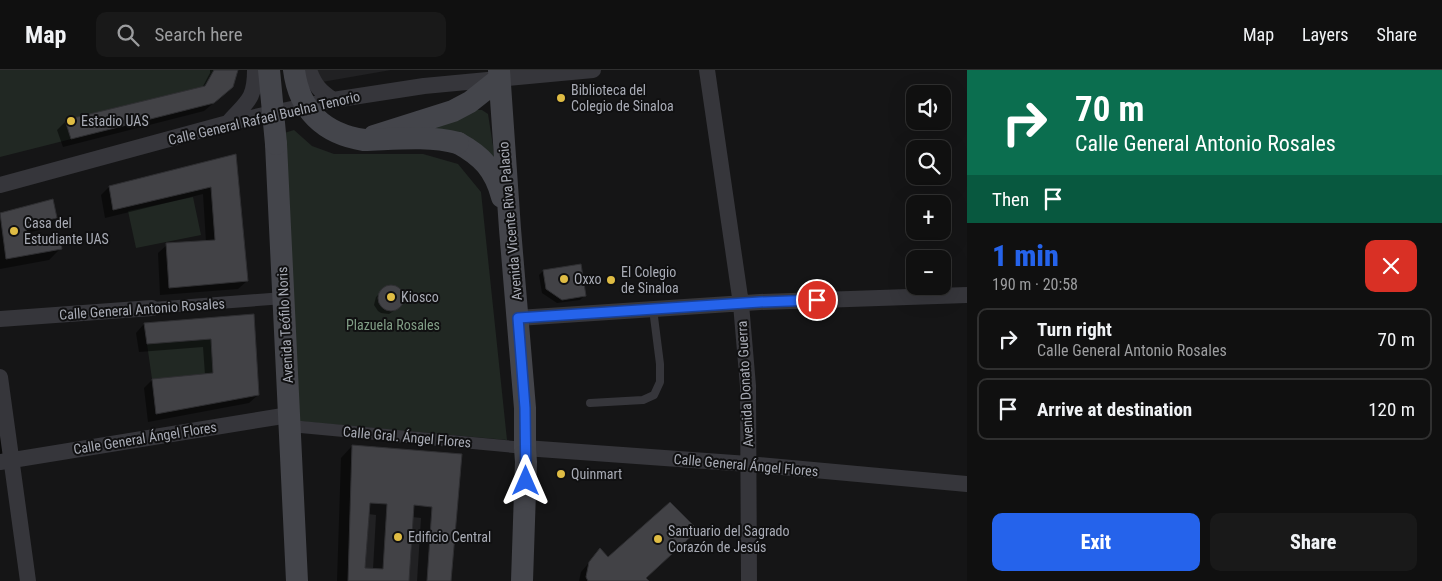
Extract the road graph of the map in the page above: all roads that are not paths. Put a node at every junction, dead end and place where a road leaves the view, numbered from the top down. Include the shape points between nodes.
1 (256, 70) edge
2 (269, 70) edge
3 (294, 70) edge
4 (309, 70) edge
5 (593, 70) edge
6 (707, 70) edge
7 (499, 74) edge
8 (333, 100) junction
9 (228, 124) junction
10 (364, 140) junction
11 (0, 185) edge
12 (510, 229) junction
13 (967, 295) edge
14 (284, 298) junction
15 (741, 304) junction
16 (152, 308) joint
17 (653, 309) junction
18 (518, 318) junction
19 (0, 319) edge
20 (0, 377) edge
21 (590, 403) dead end
22 (290, 420) junction
23 (525, 448) junction
24 (6, 461) edge
25 (748, 464) junction
26 (967, 484) edge
27 (28, 581) edge
28 (297, 581) edge
29 (522, 581) edge
30 (749, 581) edge

1 - 9 street via 252,96
2 - 14 main road, Avenida Teófilo Noris, bridge
3 - 10 main road, bridge via 299,93 316,118 335,132
4 - 8 street via 320,91
5 - 7 street, Calle General Rafael Buelna Tenorio
6 - 15 street, Avenida Donato Guerra
7 - 8 street, Calle General Rafael Buelna Tenorio
7 - 10 main road, bridge via 470,102 453,111
7 - 12 main road, Avenida Vicente Riva Palacio
8 - 9 street, Calle General Rafael Buelna Tenorio
9 - 11 street, Calle General Rafael Buelna Tenorio
10 - 12 main road, bridge via 426,138 448,140 469,149 494,174
12 - 18 main road, Avenida Vicente Riva Palacio
13 - 15 street
14 - 16 street, Calle General Antonio Rosales
14 - 22 main road, Avenida Teófilo Noris
15 - 17 street
15 - 25 street, Avenida Donato Guerra via 748,386
16 - 19 street, Calle General Antonio Rosales
17 - 18 street
17 - 21 lane via 660,364 660,382 654,395 644,400
18 - 23 main road, Avenida Vicente Riva Palacio
20 - 24 street
22 - 23 street, Calle Gral. Ángel Flores
22 - 24 street, Calle General Ángel Flores
22 - 28 main road, Avenida Teófilo Noris
23 - 25 street, Calle General Ángel Flores
23 - 29 main road, Avenida Vicente Riva Palacio
24 - 27 street
25 - 26 street, Calle General Ángel Flores
25 - 30 street, Avenida Donato Guerra

